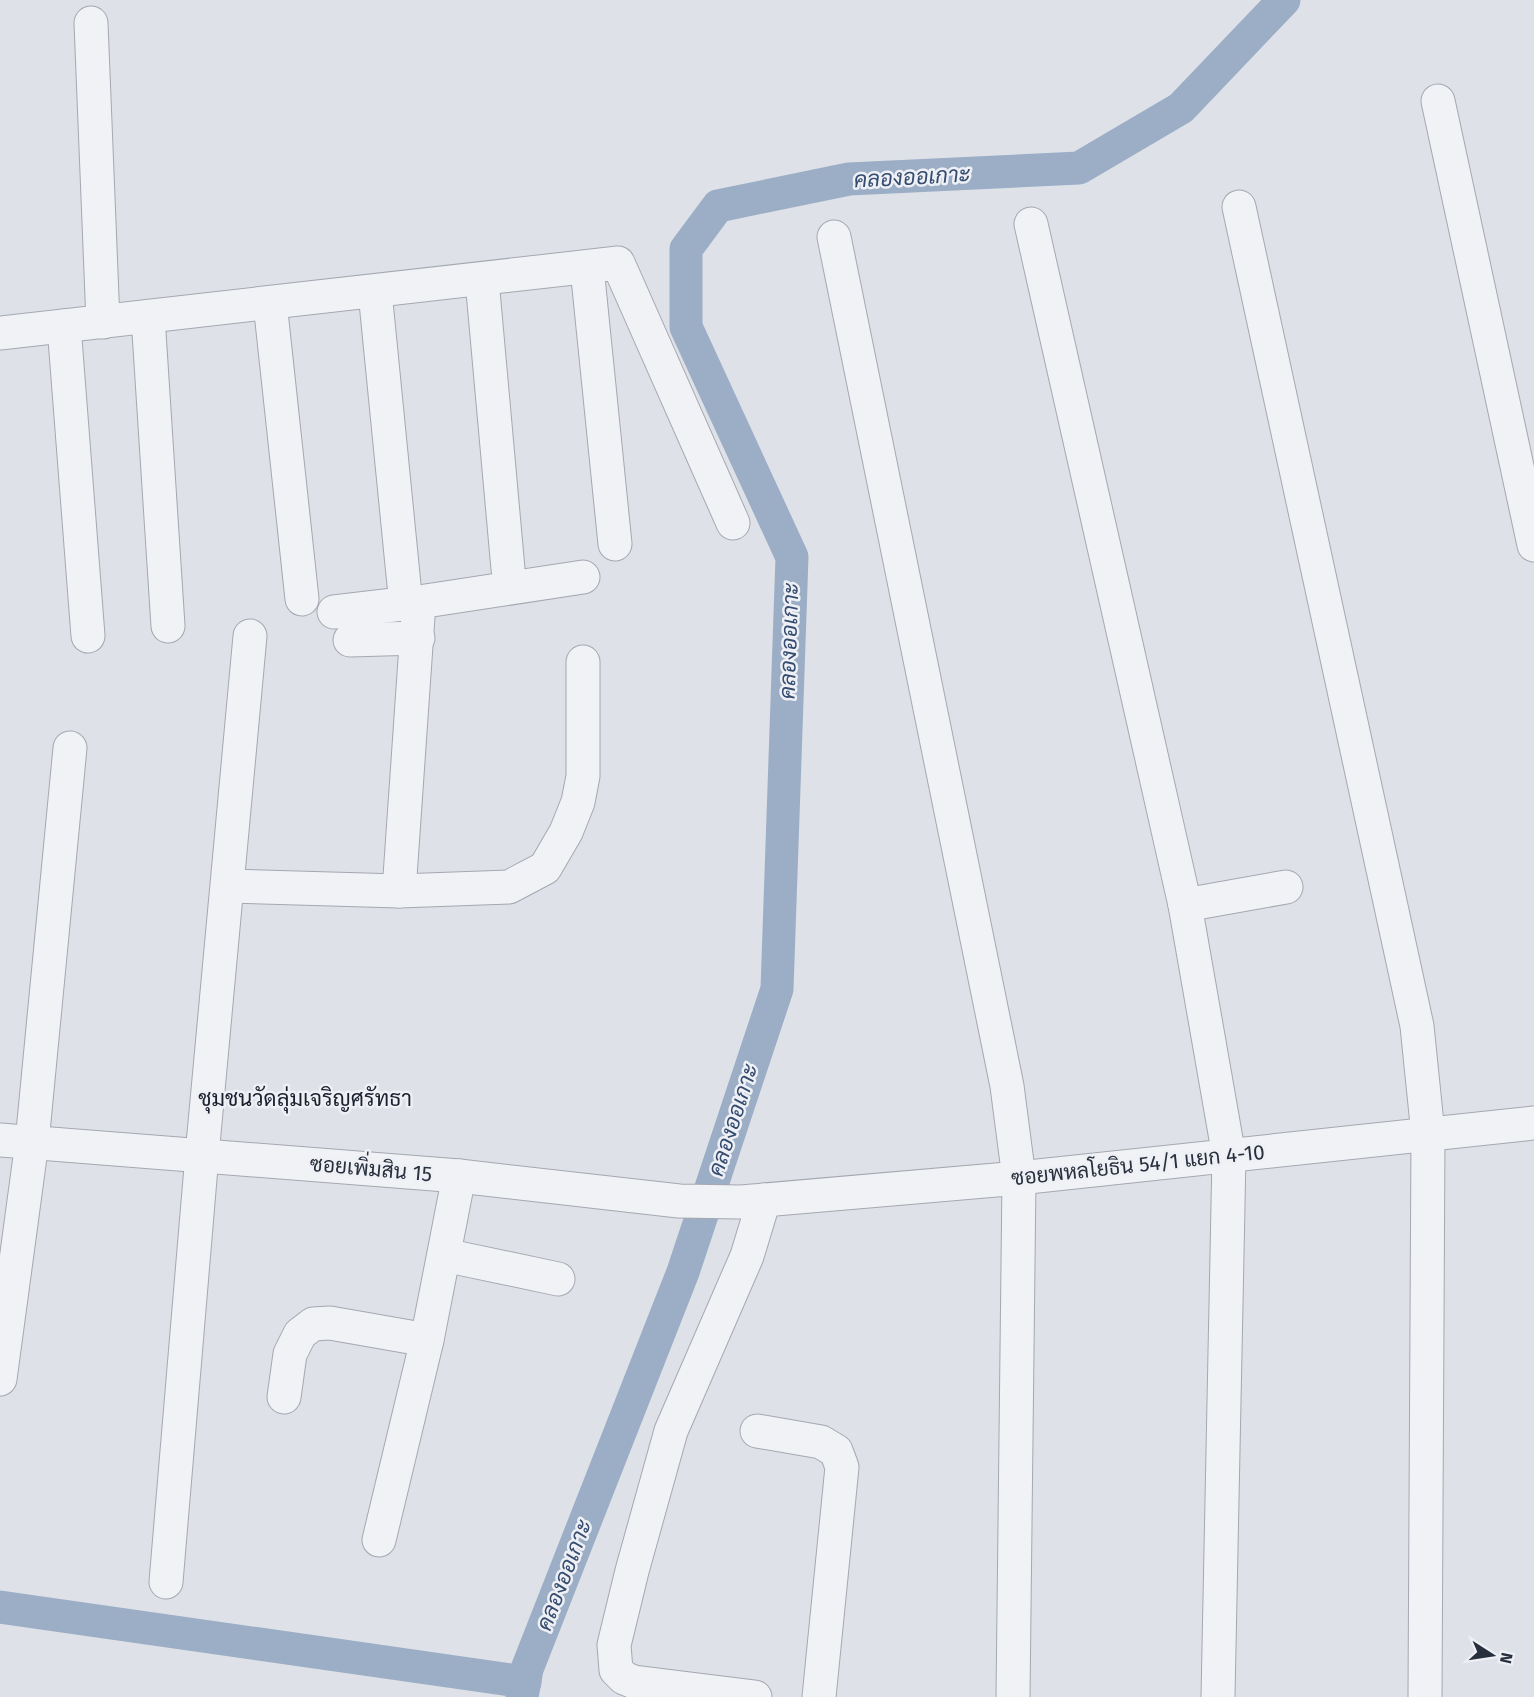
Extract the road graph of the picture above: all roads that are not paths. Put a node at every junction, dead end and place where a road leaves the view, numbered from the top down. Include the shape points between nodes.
1 (91, 23) dead end
2 (1438, 101) dead end
3 (1239, 207) dead end
4 (1031, 224) dead end
5 (834, 237) dead end
6 (587, 268) junction
7 (482, 280) junction
8 (375, 292) junction
9 (270, 303) junction
10 (148, 317) junction
11 (103, 322) junction
12 (0, 323) edge
13 (64, 326) junction
14 (733, 523) dead end
15 (615, 544) dead end
16 (1534, 545) edge
17 (508, 569) dead end
18 (583, 577) dead end
19 (411, 593) junction
20 (302, 599) dead end
21 (168, 626) dead end
22 (88, 636) dead end
23 (250, 636) dead end
24 (418, 638) junction
25 (583, 662) dead end
26 (69, 748) dead end
27 (229, 886) junction
28 (1286, 887) dead end
29 (399, 891) junction
30 (1185, 905) junction
31 (1534, 1123) edge
32 (1428, 1134) junction
33 (16, 1141) edge
34 (202, 1155) junction
35 (1229, 1156) junction
36 (459, 1176) junction
37 (1019, 1178) junction
38 (753, 1201) junction
39 (444, 1255) junction
40 (558, 1279) dead end
41 (427, 1340) junction
42 (0, 1379) edge
43 (284, 1397) dead end
44 (757, 1431) dead end
45 (379, 1540) dead end
46 (166, 1582) dead end
47 (755, 1697) edge
48 (819, 1697) edge
49 (1013, 1697) edge
50 (1218, 1697) edge
51 (1425, 1697) edge

1 - 11 street
2 - 16 street
3 - 32 street via 1401,944 1417,1026
4 - 30 street
5 - 37 street via 1007,1086
6 - 7 street
6 - 14 street via 618,263
6 - 15 street
7 - 8 street
7 - 17 street
8 - 9 street
8 - 19 street
9 - 10 street
9 - 20 street
10 - 11 street
10 - 21 street
11 - 13 street
12 - 13 street
13 - 22 street
18 - 19 street
19 - 24 street
19 - 24 street via 342,626
23 - 27 street
24 - 29 street
25 - 29 street via 583,776 566,832 545,868 509,887
26 - 33 street
27 - 29 street
27 - 34 street
28 - 30 street
30 - 35 street
31 - 32 street, ซอยพหลโยธิน 54/1 แยก 4-10
32 - 35 street, ซอยพหลโยธิน 54/1 แยก 4-10
32 - 51 street
33 - 34 street, ซอยเพิ่มสิน 15
33 - 42 street
34 - 36 street, ซอยเพิ่มสิน 15
34 - 46 street
35 - 37 street, ซอยพหลโยธิน 54/1 แยก 4-10
35 - 50 street
36 - 38 street, ซอยเพิ่มสิน 15 via 679,1201
36 - 39 street
37 - 38 street, ซอยพหลโยธิน 54/1 แยก 4-10
37 - 49 street
38 - 47 street via 747,1256 671,1431 614,1645 616,1670 634,1682
39 - 40 street
39 - 41 street
41 - 43 street via 330,1323 313,1324 300,1334 290,1354
41 - 45 street
44 - 48 street via 821,1442 836,1451 842,1467

